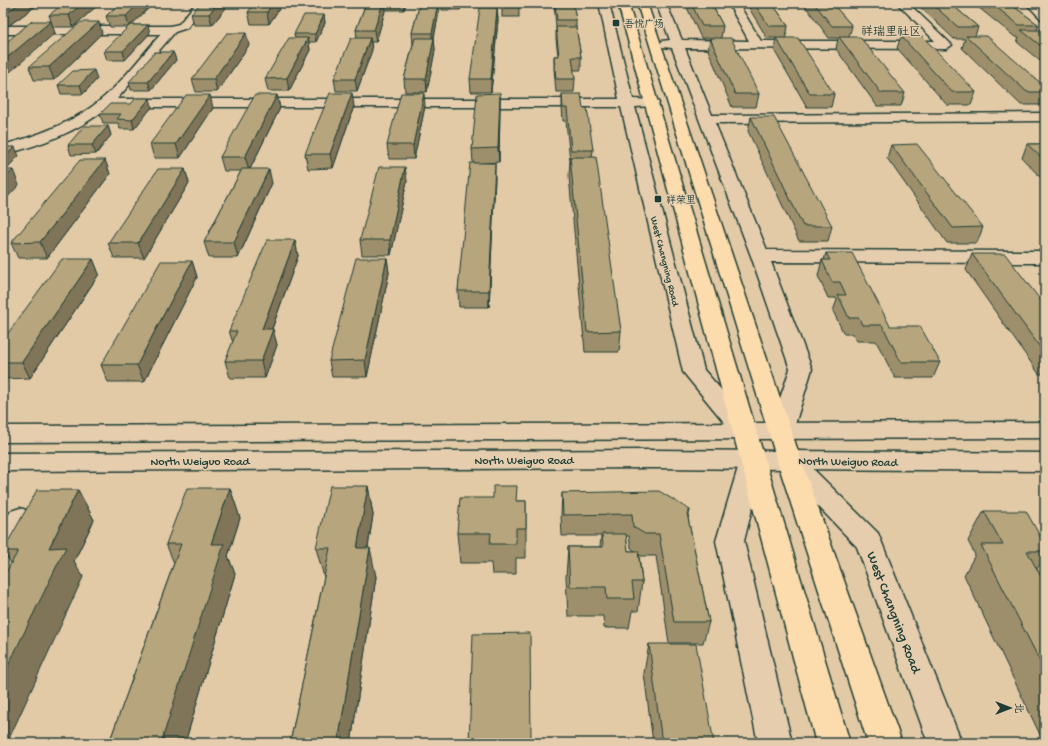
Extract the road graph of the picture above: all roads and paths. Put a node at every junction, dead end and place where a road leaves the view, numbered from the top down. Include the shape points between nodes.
1 (202, 3) edge
2 (604, 3) edge
3 (623, 3) edge
4 (642, 3) edge
5 (661, 3) edge
6 (733, 3) edge
7 (902, 3) edge
8 (1031, 3) edge
9 (1045, 17) edge
10 (3, 30) edge
11 (171, 30) junction
12 (655, 44) junction
13 (678, 44) junction
14 (758, 45) junction
15 (105, 103) junction
16 (627, 103) junction
17 (652, 103) junction
18 (1045, 117) edge
19 (706, 119) junction
20 (3, 150) edge
21 (760, 256) junction
22 (1045, 257) edge
23 (1045, 430) edge
24 (781, 431) junction
25 (745, 432) junction
26 (3, 434) edge
27 (789, 460) junction
28 (752, 461) junction
29 (3, 462) edge
30 (1045, 462) edge
31 (20, 518) edge
32 (3, 548) edge
33 (775, 743) edge
34 (833, 743) edge
35 (885, 743) edge
36 (945, 743) edge

1 - 11 street via 182,26
2 - 16 street, West Changning Road
3 - 17 main road, West Changning Road
4 - 12 main road, West Changning Road
5 - 13 street
6 - 14 street
7 - 14 street via 946,45
8 - 9 street
10 - 11 street
11 - 15 street
12 - 13 street
12 - 24 main road, West Changning Road
13 - 14 street
13 - 19 street
15 - 16 street
15 - 20 street via 54,133
16 - 17 street
16 - 25 street, West Changning Road via 694,372
17 - 25 main road, West Changning Road
18 - 19 street
19 - 21 street
21 - 22 street
21 - 24 street via 801,369
23 - 24 street
24 - 25 street
24 - 27 main road, West Changning Road
25 - 26 street
25 - 28 main road, West Changning Road
27 - 28 street, North Weiguo Road
27 - 30 street, North Weiguo Road
27 - 35 main road, West Changning Road
27 - 36 street, West Changning Road via 868,541
28 - 29 street, North Weiguo Road via 645,459
28 - 33 street, West Changning Road via 730,541
28 - 34 main road, West Changning Road
31 - 32 street

